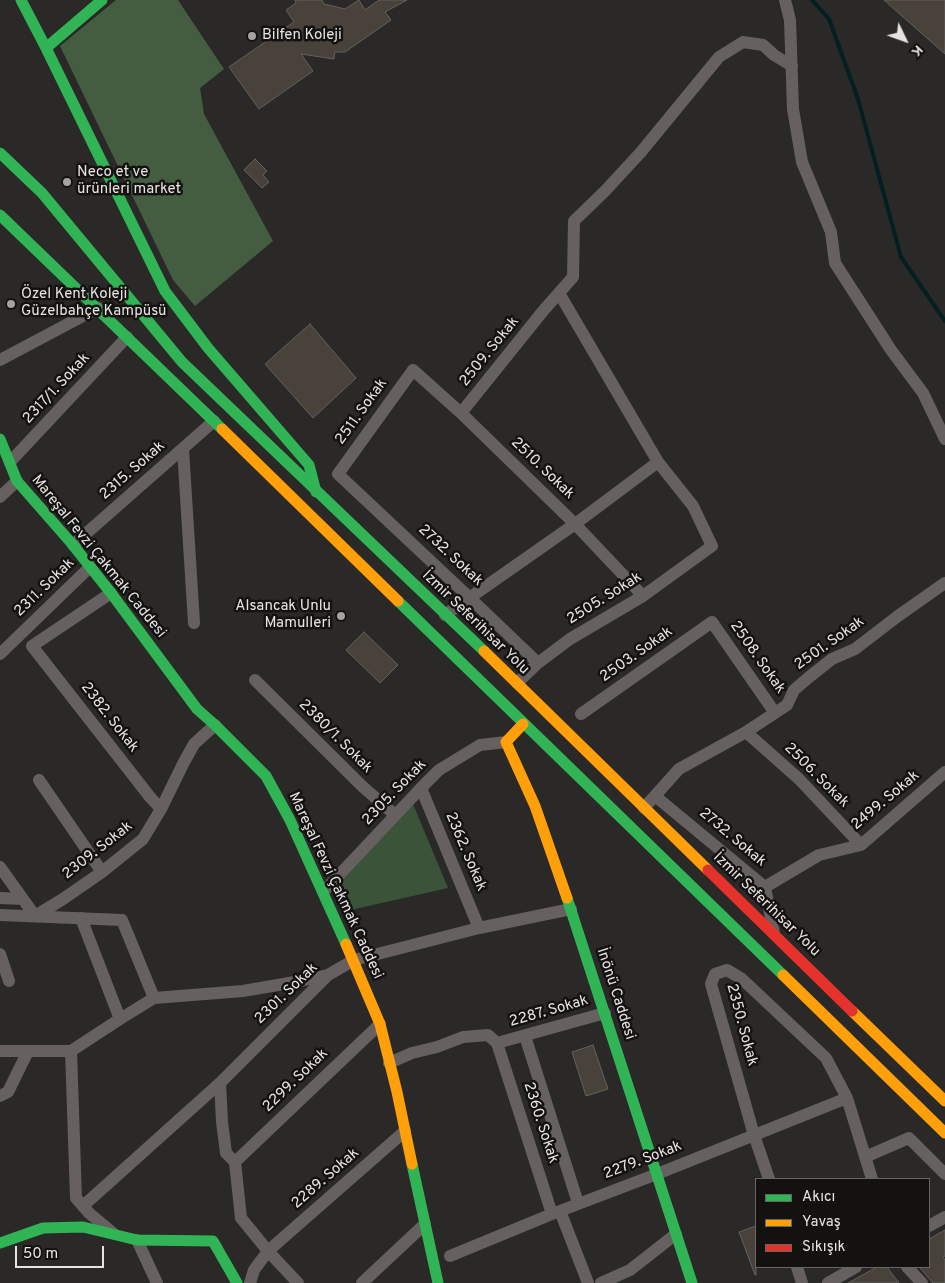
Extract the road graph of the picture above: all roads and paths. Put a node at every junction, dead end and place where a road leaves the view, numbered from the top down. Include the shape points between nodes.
1 (21, 0) edge
2 (102, 0) edge
3 (785, 0) edge
4 (46, 48) junction
5 (792, 66) junction
6 (0, 153) edge
7 (0, 215) edge
8 (559, 293) junction
9 (98, 308) junction
10 (128, 337) junction
11 (0, 360) edge
12 (414, 370) joint
13 (461, 413) junction
14 (214, 421) junction
15 (945, 439) edge
16 (0, 440) edge
17 (183, 449) junction
18 (10, 462) junction
19 (658, 462) junction
20 (338, 474) joint
21 (17, 481) junction
22 (316, 492) junction
23 (0, 497) edge
24 (575, 524) junction
25 (73, 546) junction
26 (90, 567) junction
27 (945, 583) edge
28 (111, 593) junction
29 (643, 596) junction
30 (470, 598) junction
31 (445, 616) junction
32 (712, 622) joint
33 (194, 623) dead end
34 (0, 654) edge
35 (538, 663) junction
36 (255, 680) dead end
37 (517, 683) junction
38 (774, 713) junction
39 (582, 714) dead end
40 (523, 724) junction
41 (215, 725) junction
42 (746, 732) junction
43 (506, 742) junction
44 (945, 772) edge
45 (39, 780) dead end
46 (420, 788) junction
47 (655, 796) junction
48 (644, 808) junction
49 (161, 809) junction
50 (396, 815) junction
51 (861, 845) junction
52 (0, 867) edge
53 (102, 872) junction
54 (765, 887) junction
55 (323, 892) junction
56 (0, 898) edge
57 (23, 900) junction
58 (571, 909) junction
59 (0, 915) edge
60 (35, 916) junction
61 (81, 918) junction
62 (479, 928) junction
63 (775, 935) junction
64 (0, 954) edge
65 (354, 960) junction
66 (328, 975) junction
67 (9, 981) dead end
68 (154, 998) junction
69 (605, 1013) junction
70 (120, 1018) junction
71 (380, 1024) junction
72 (525, 1036) junction
73 (497, 1043) junction
74 (0, 1051) edge
75 (28, 1051) junction
76 (71, 1051) junction
77 (389, 1063) junction
78 (220, 1083) junction
79 (0, 1096) edge
80 (847, 1098) junction
81 (945, 1100) edge
82 (405, 1131) junction
83 (945, 1133) edge
84 (754, 1135) junction
85 (865, 1157) junction
86 (235, 1162) junction
87 (657, 1174) junction
88 (945, 1174) edge
89 (769, 1178) edge
90 (872, 1178) edge
91 (578, 1203) junction
92 (83, 1206) junction
93 (556, 1212) junction
94 (945, 1217) edge
95 (425, 1224) junction
96 (930, 1225) edge
97 (676, 1234) junction
98 (116, 1236) junction
99 (138, 1240) junction
100 (0, 1243) edge
101 (268, 1252) junction
102 (450, 1256) dead end
103 (797, 1268) edge
104 (854, 1268) edge
105 (909, 1268) edge
106 (157, 1283) edge
107 (237, 1283) edge
108 (250, 1283) edge
109 (298, 1283) edge
110 (362, 1283) edge
111 (438, 1283) edge
112 (588, 1283) edge
113 (601, 1283) edge
114 (692, 1283) edge
115 (802, 1283) edge
116 (828, 1283) edge
117 (922, 1283) edge

1 - 4 main road
2 - 4 main road
3 - 5 street via 790,20
4 - 22 main road via 165,291 208,348 309,466
5 - 8 street, 2509. Sokak via 764,45 743,42 719,57 641,152 574,221 572,277
5 - 15 street via 793,109 802,162 831,232 835,263 923,393
6 - 22 main road, İzmir Seferihisar Yolu via 42,193 182,362
7 - 9 main road
8 - 13 street, 2509. Sokak
8 - 19 street
9 - 10 main road
9 - 11 street
10 - 14 main road
10 - 18 street, 2317/1. Sokak
12 - 13 street, 2510. Sokak
12 - 20 street, 2511. Sokak
13 - 24 street, 2510. Sokak
14 - 17 street, 2315. Sokak
14 - 40 main road
16 - 18 main road, Mareşal Fevzi Çakmak Caddesi
17 - 25 street, 2315. Sokak
17 - 33 street
18 - 21 main road, Mareşal Fevzi Çakmak Caddesi
19 - 24 street
19 - 29 street, 2505. Sokak via 693,506 712,546
20 - 30 street, 2732. Sokak
21 - 23 street
21 - 25 main road, Mareşal Fevzi Çakmak Caddesi
22 - 31 main road, İzmir Seferihisar Yolu
24 - 29 street, 2510. Sokak
24 - 30 street
25 - 26 main road, Mareşal Fevzi Çakmak Caddesi
26 - 28 main road, Mareşal Fevzi Çakmak Caddesi
26 - 34 street, 2311. Sokak
27 - 38 street, 2501. Sokak via 855,649 832,659 794,690 787,705
28 - 41 main road, Mareşal Fevzi Çakmak Caddesi via 197,710
28 - 49 street, 2382. Sokak via 32,646
29 - 35 street, 2505. Sokak
30 - 31 street
30 - 35 street, 2732. Sokak
31 - 37 main road, İzmir Seferihisar Yolu
32 - 38 street, 2508. Sokak
32 - 39 street, 2503. Sokak
35 - 37 street, 2505. Sokak
36 - 50 street, 2380/1. Sokak via 362,786
37 - 48 main road, İzmir Seferihisar Yolu
38 - 42 street, 2501. Sokak
40 - 43 main road
40 - 83 main road
41 - 49 street, 2309. Sokak via 194,744
41 - 55 main road, Mareşal Fevzi Çakmak Caddesi via 266,776
42 - 47 street, 2501. Sokak via 679,769
42 - 51 street, 2506. Sokak via 799,779
43 - 46 street, 2305. Sokak via 480,745 439,770
43 - 58 main road, İnönü Caddesi via 535,806
44 - 51 street, 2499. Sokak
45 - 53 street
46 - 50 street, 2305. Sokak
46 - 62 street, 2362. Sokak
47 - 48 street, 2501. Sokak
47 - 54 street, 2732. Sokak
48 - 63 main road, İzmir Seferihisar Yolu
49 - 53 street, 2309. Sokak via 143,839
50 - 55 street, 2305. Sokak
51 - 54 street, 2499. Sokak via 819,855
52 - 57 street
53 - 60 street, 2309. Sokak
54 - 63 street
55 - 65 main road, Mareşal Fevzi Çakmak Caddesi
56 - 57 street
57 - 60 street
58 - 62 street, 2301. Sokak
58 - 69 main road, İnönü Caddesi
59 - 60 street
60 - 61 street
61 - 68 street via 122,920
61 - 70 street
62 - 65 street, 2301. Sokak
63 - 81 main road, İzmir Seferihisar Yolu
64 - 67 street
65 - 66 street, 2301. Sokak
65 - 71 main road, Mareşal Fevzi Çakmak Caddesi
66 - 68 street via 243,991
66 - 78 street, 2301. Sokak
68 - 70 street
69 - 72 street, 2287. Sokak
69 - 87 main road, İnönü Caddesi
70 - 76 street
71 - 77 main road, Mareşal Fevzi Çakmak Caddesi
71 - 86 street, 2299. Sokak
72 - 73 street, 2287. Sokak
72 - 91 street
73 - 77 street, 2287. Sokak via 488,1036 463,1037
73 - 93 street, 2360. Sokak
74 - 75 street
75 - 76 street
75 - 79 street via 8,1092
76 - 92 street via 76,1198
77 - 82 main road, Mareşal Fevzi Çakmak Caddesi
78 - 86 street via 226,1153
78 - 92 street, 2301. Sokak
80 - 84 street, 2279. Sokak
80 - 84 street, 2350. Sokak via 826,1058 742,979 727,970 715,974 711,984
80 - 85 street, 2350. Sokak
82 - 95 main road, Mareşal Fevzi Çakmak Caddesi
82 - 101 street, 2289. Sokak
84 - 87 street, 2279. Sokak
84 - 89 street, 2350. Sokak
85 - 88 street via 908,1138
85 - 90 street, 2350. Sokak
86 - 101 street via 241,1218
87 - 91 street, 2279. Sokak
87 - 97 main road, İnönü Caddesi
91 - 93 street, 2279. Sokak
92 - 98 street
93 - 102 street, 2279. Sokak
93 - 112 street, 2360. Sokak
94 - 96 street
95 - 110 street
95 - 111 main road, Mareşal Fevzi Çakmak Caddesi
97 - 113 street via 630,1270
97 - 114 main road, İnönü Caddesi
98 - 99 main road
98 - 100 main road via 83,1228 43,1228
99 - 106 street
99 - 107 main road via 213,1241
101 - 108 street, 2289. Sokak via 254,1270
101 - 109 street
103 - 115 street
104 - 116 street
105 - 117 street

